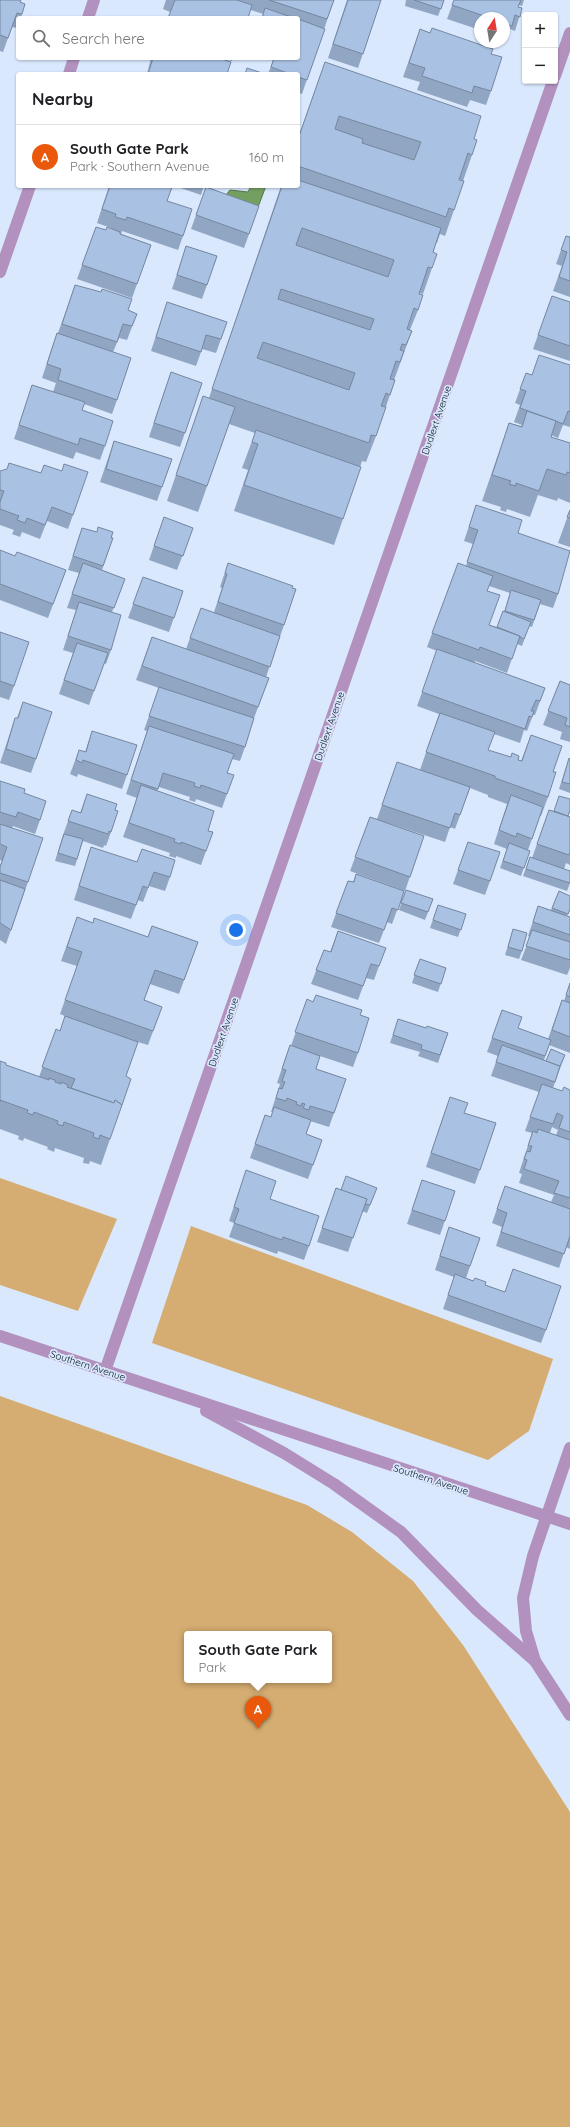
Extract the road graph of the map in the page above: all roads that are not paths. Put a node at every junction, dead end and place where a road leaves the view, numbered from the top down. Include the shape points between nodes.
1 (94, 0) edge
2 (89, 16) edge
3 (570, 33) edge
4 (73, 60) edge
5 (558, 67) edge
6 (70, 72) edge
7 (552, 84) edge
8 (29, 188) edge
9 (0, 272) edge
10 (0, 1336) edge
11 (105, 1371) junction
12 (175, 1395) junction
13 (570, 1448) edge
14 (546, 1516) junction
15 (570, 1524) edge
16 (535, 1661) junction
17 (570, 1715) edge

1 - 2 street
3 - 5 street
4 - 6 street
7 - 11 street, Dudlext Avenue
8 - 9 street
10 - 11 street, Southern Avenue
11 - 12 street, Southern Avenue
12 - 14 street, Southern Avenue
12 - 16 street, Southern Avenue via 284,1453 334,1484 401,1532 477,1610
13 - 14 street
14 - 15 street
14 - 16 street, Southern Avenue via 523,1598 526,1631
16 - 17 street, Southern Avenue

